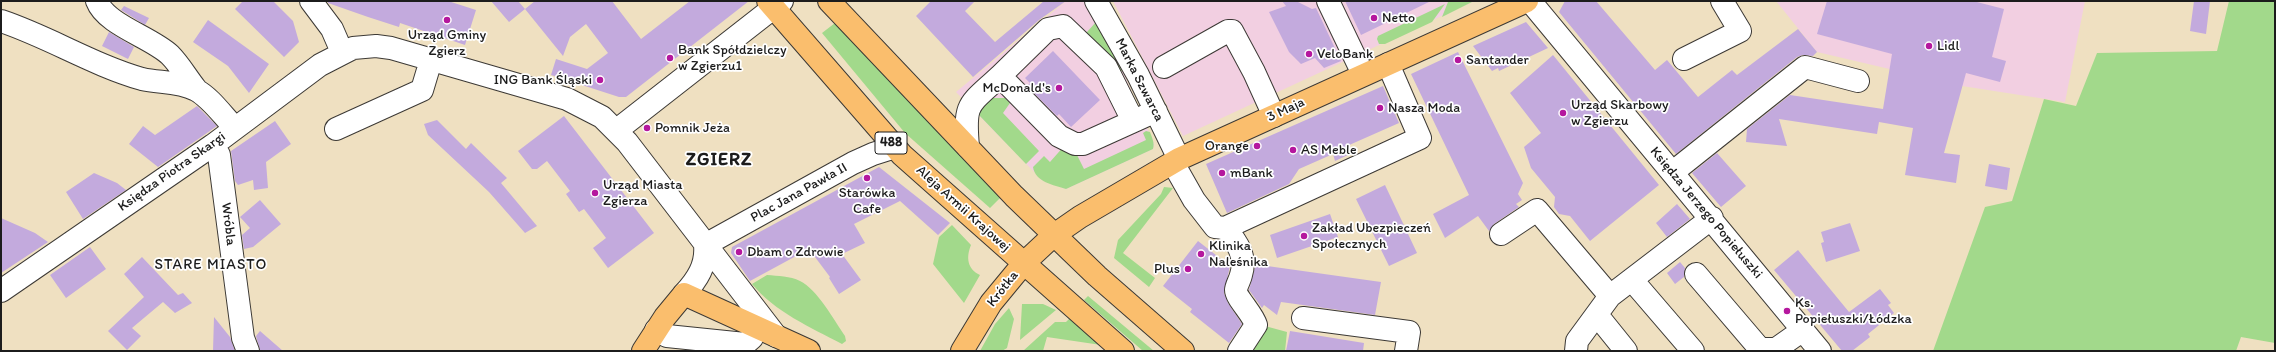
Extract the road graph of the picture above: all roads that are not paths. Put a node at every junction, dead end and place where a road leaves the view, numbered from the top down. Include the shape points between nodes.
1 (97, 1) edge
2 (311, 1) edge
3 (829, 1) edge
4 (1096, 1) edge
5 (1328, 1) edge
6 (1527, 1) edge
7 (1530, 1) edge
8 (1722, 1) edge
9 (775, 3) edge
10 (1, 22) edge
11 (342, 52) junction
12 (1684, 59) dead end
13 (431, 60) junction
14 (1388, 64) junction
15 (1164, 67) dead end
16 (1363, 74) junction
17 (1000, 76) junction
18 (1858, 81) dead end
19 (196, 89) junction
20 (1156, 111) junction
21 (1274, 116) junction
22 (1133, 121) junction
23 (235, 128) junction
24 (336, 129) dead end
25 (617, 130) junction
26 (213, 145) junction
27 (895, 147) junction
28 (968, 147) junction
29 (1176, 161) junction
30 (1673, 172) junction
31 (1712, 218) junction
32 (1224, 228) junction
33 (1054, 234) junction
34 (1501, 234) dead end
35 (705, 246) junction
36 (1024, 263) junction
37 (1696, 274) dead end
38 (1632, 280) junction
39 (1, 291) edge
40 (684, 294) junction
41 (1610, 296) junction
42 (1597, 315) junction
43 (1303, 318) dead end
44 (656, 330) junction
45 (1803, 330) junction
46 (778, 339) edge
47 (248, 351) edge
48 (643, 351) edge
49 (809, 351) edge
50 (962, 351) edge
51 (1123, 351) edge
52 (1183, 351) edge
53 (1239, 351) edge
54 (1406, 351) edge
55 (1576, 351) edge
56 (1626, 351) edge
57 (1693, 351) edge
58 (1820, 351) edge

1 - 19 street via 99,7 124,28 150,40 170,55
2 - 11 street via 332,29
3 - 28 main road
4 - 20 street, Marka Szwarca
5 - 16 street
6 - 14 main road, 3 Maja
7 - 30 street, Księdza Jerzego Popiełuszki
8 - 12 street via 1740,31
9 - 25 street
9 - 27 main road, Aleja Armii Krajowej / 488
10 - 19 street via 23,28 65,49 143,79
11 - 13 street, Księdza Piotra Skargi via 363,46 376,46
11 - 23 street, Księdza Piotra Skargi via 320,65
13 - 24 street via 422,90
13 - 25 street, Księdza Piotra Skargi via 580,104 602,117
14 - 16 main road, 3 Maja
14 - 32 street via 1420,138
15 - 21 street via 1232,31
16 - 21 main road, 3 Maja
17 - 22 street via 1059,136 1075,144 1083,144
17 - 22 street via 1048,30 1063,26 1106,67
17 - 28 street via 968,108
18 - 30 street via 1805,67
19 - 23 street
20 - 22 street
20 - 29 street, Marka Szwarca
21 - 29 main road, 3 Maja
23 - 26 street, Księdza Piotra Skargi
25 - 35 street
26 - 39 street, Księdza Piotra Skargi
26 - 47 street, Wróbla via 219,155 243,338
27 - 35 street, Plac Jana Pawła II via 853,163
27 - 36 main road, Aleja Armii Krajowej / 488
28 - 33 main road
29 - 32 street, Marka Szwarca via 1194,200 1215,227
29 - 33 main road, 3 Maja
30 - 31 street, Księdza Jerzego Popiełuszki
31 - 38 street
31 - 45 street, Księdza Jerzego Popiełuszki
32 - 53 street, Marka Szwarca via 1242,253 1244,266 1236,290 1238,298 1253,316 1256,325
33 - 36 main road, Krótka
33 - 52 main road via 1097,276
34 - 41 street via 1536,210
35 - 40 street via 705,256 696,282
35 - 46 street
36 - 50 main road, Krótka via 994,299
36 - 51 main road, Aleja Armii Krajowej / 488
37 - 45 street via 1760,349 1776,349
38 - 41 street
38 - 57 street
40 - 44 main road
40 - 46 main road
41 - 42 street
42 - 55 street via 1577,341
42 - 56 street
43 - 54 street via 1409,332
44 - 46 street via 667,336 745,344 752,338
44 - 48 main road
45 - 58 street, Księdza Jerzego Popiełuszki
46 - 49 main road

